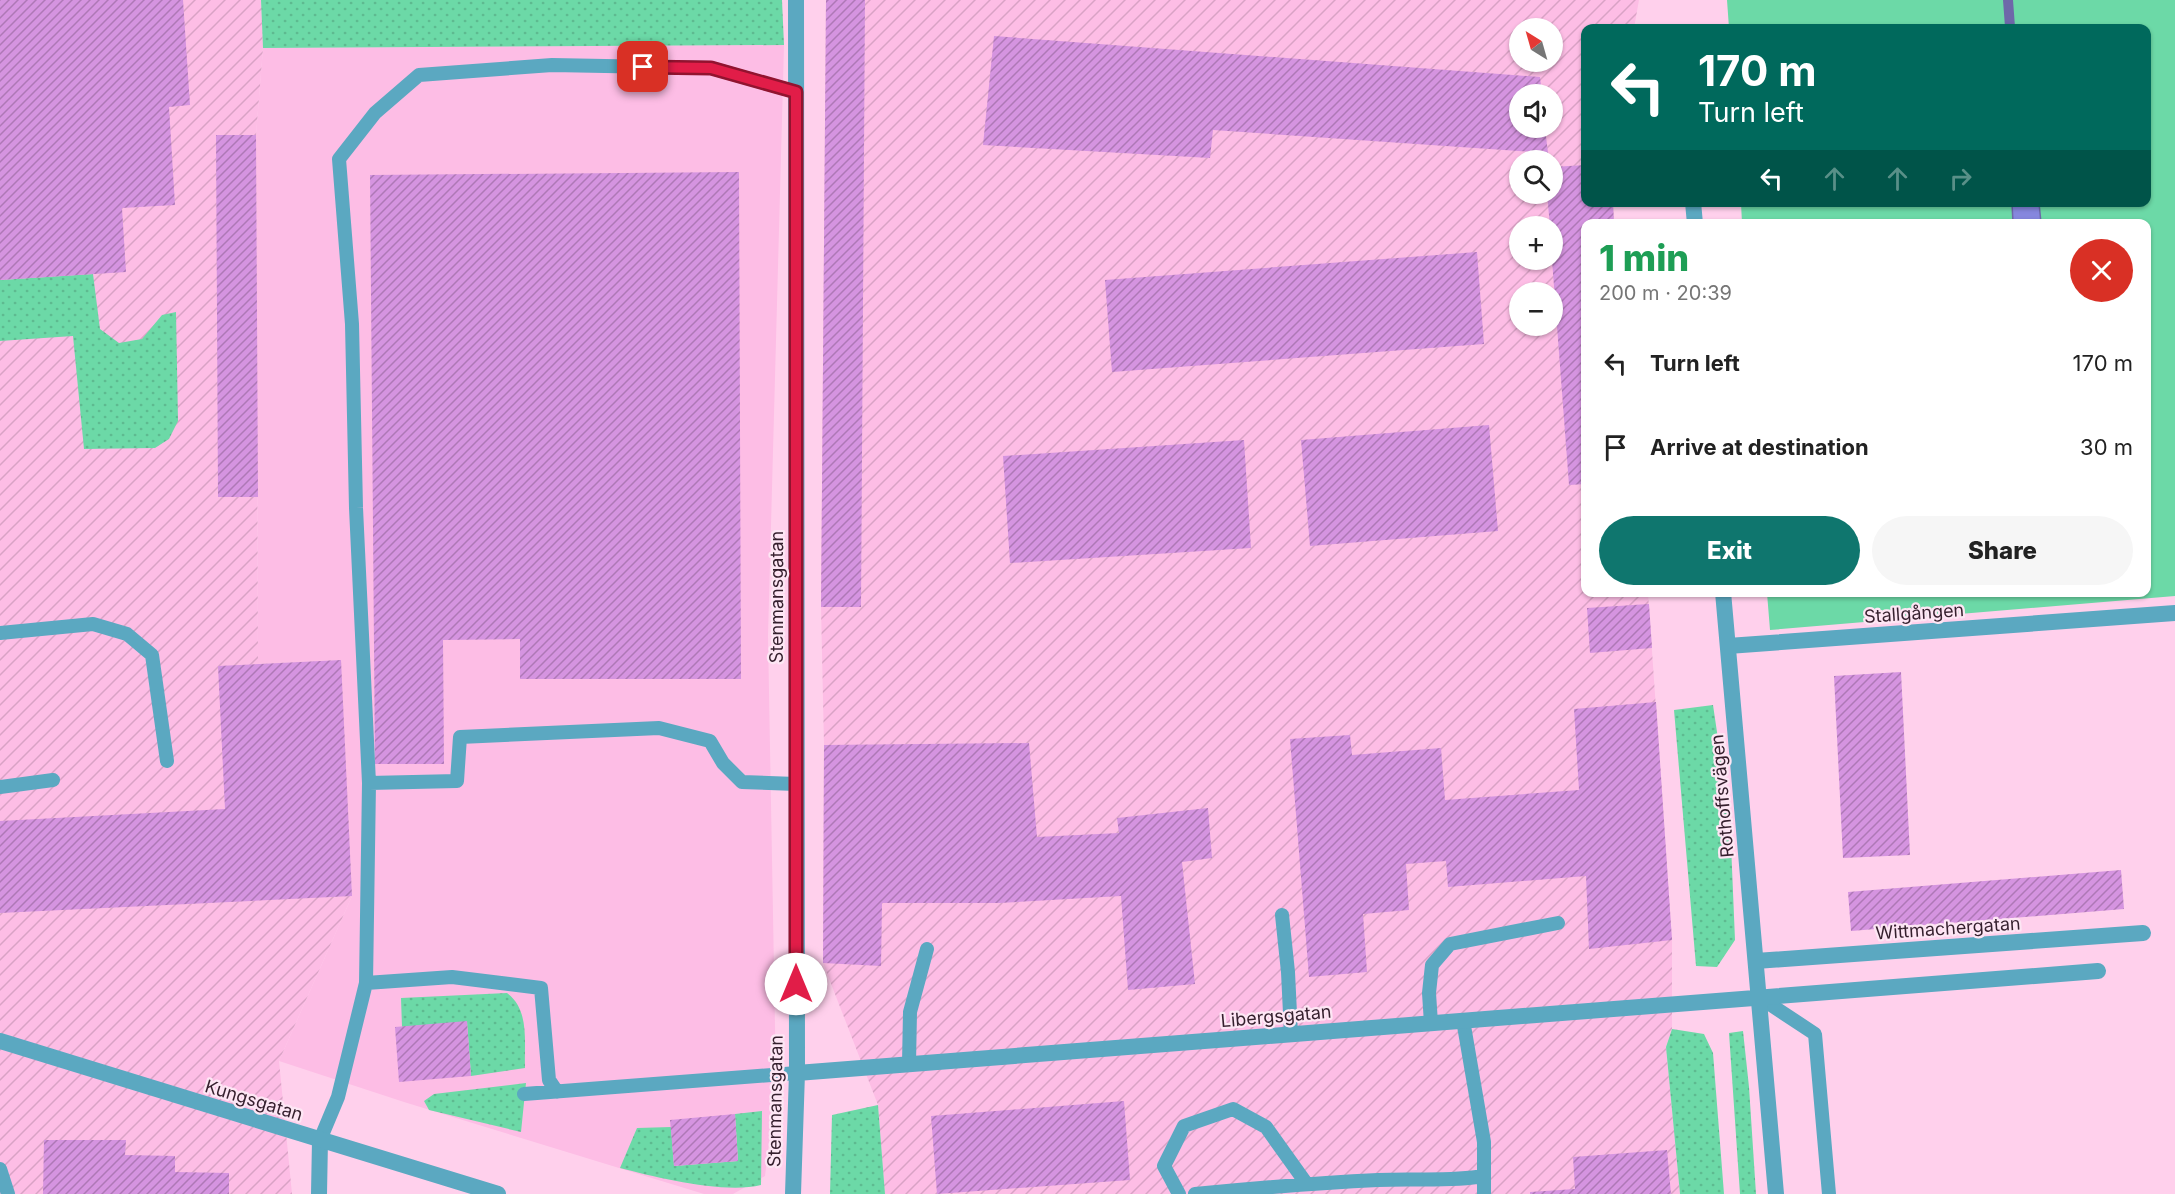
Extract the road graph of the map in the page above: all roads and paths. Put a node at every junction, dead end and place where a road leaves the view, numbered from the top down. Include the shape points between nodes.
1 (796, 0) edge
2 (796, 92) junction
3 (1723, 597) edge
4 (2175, 613) edge
5 (0, 633) edge
6 (1728, 646) junction
7 (167, 761) dead end
8 (53, 780) dead end
9 (369, 783) junction
10 (796, 784) junction
11 (0, 787) edge
12 (1282, 915) dead end
13 (1558, 923) dead end
14 (2143, 933) dead end
15 (927, 949) dead end
16 (1756, 961) junction
17 (2098, 970) dead end
18 (366, 983) junction
19 (1759, 997) junction
20 (1463, 1020) junction
21 (1431, 1023) junction
22 (1291, 1034) junction
23 (0, 1041) edge
24 (909, 1064) junction
25 (796, 1073) junction
26 (557, 1092) junction
27 (524, 1094) dead end
28 (320, 1140) junction
29 (0, 1169) edge
30 (1484, 1176) junction
31 (1306, 1183) junction
32 (8, 1194) edge
33 (319, 1194) edge
34 (498, 1194) edge
35 (793, 1194) edge
36 (1179, 1194) edge
37 (1196, 1194) edge
38 (1484, 1194) edge
39 (1776, 1194) edge
40 (1829, 1194) edge

1 - 2 street, Stenmansgatan
2 - 9 lane via 711,68 552,65 419,75 375,112 339,159 352,324
2 - 10 street, Stenmansgatan
3 - 6 street, Rothoffsvägen
4 - 6 street, Stallgången
5 - 7 lane via 93,624 127,634 152,654
6 - 16 street, Rothoffsvägen
8 - 11 lane
9 - 10 lane via 457,781 460,737 659,728 710,741 723,763 742,782
9 - 18 lane
10 - 25 street, Stenmansgatan
12 - 22 lane
13 - 21 lane via 1450,944 1432,966
14 - 16 street, Wittmachergatan
15 - 24 lane via 910,1012
16 - 19 street, Rothoffsvägen
17 - 19 street
18 - 26 lane via 452,977 541,988 549,1080
18 - 28 lane via 338,1097
19 - 20 street, Libergsgatan
19 - 39 street, Rothoffsvägen
19 - 40 lane via 1815,1034
20 - 21 street, Libergsgatan
20 - 30 lane via 1484,1142
21 - 22 street, Libergsgatan
22 - 24 street, Libergsgatan
23 - 28 street, Kungsgatan
24 - 25 street, Libergsgatan
25 - 26 lane
25 - 35 street, Stenmansgatan
26 - 27 lane
28 - 33 street
28 - 34 street, Kungsgatan
29 - 32 lane
30 - 31 lane
30 - 38 lane
31 - 36 lane via 1266,1127 1233,1109 1184,1126 1164,1166
31 - 37 lane

